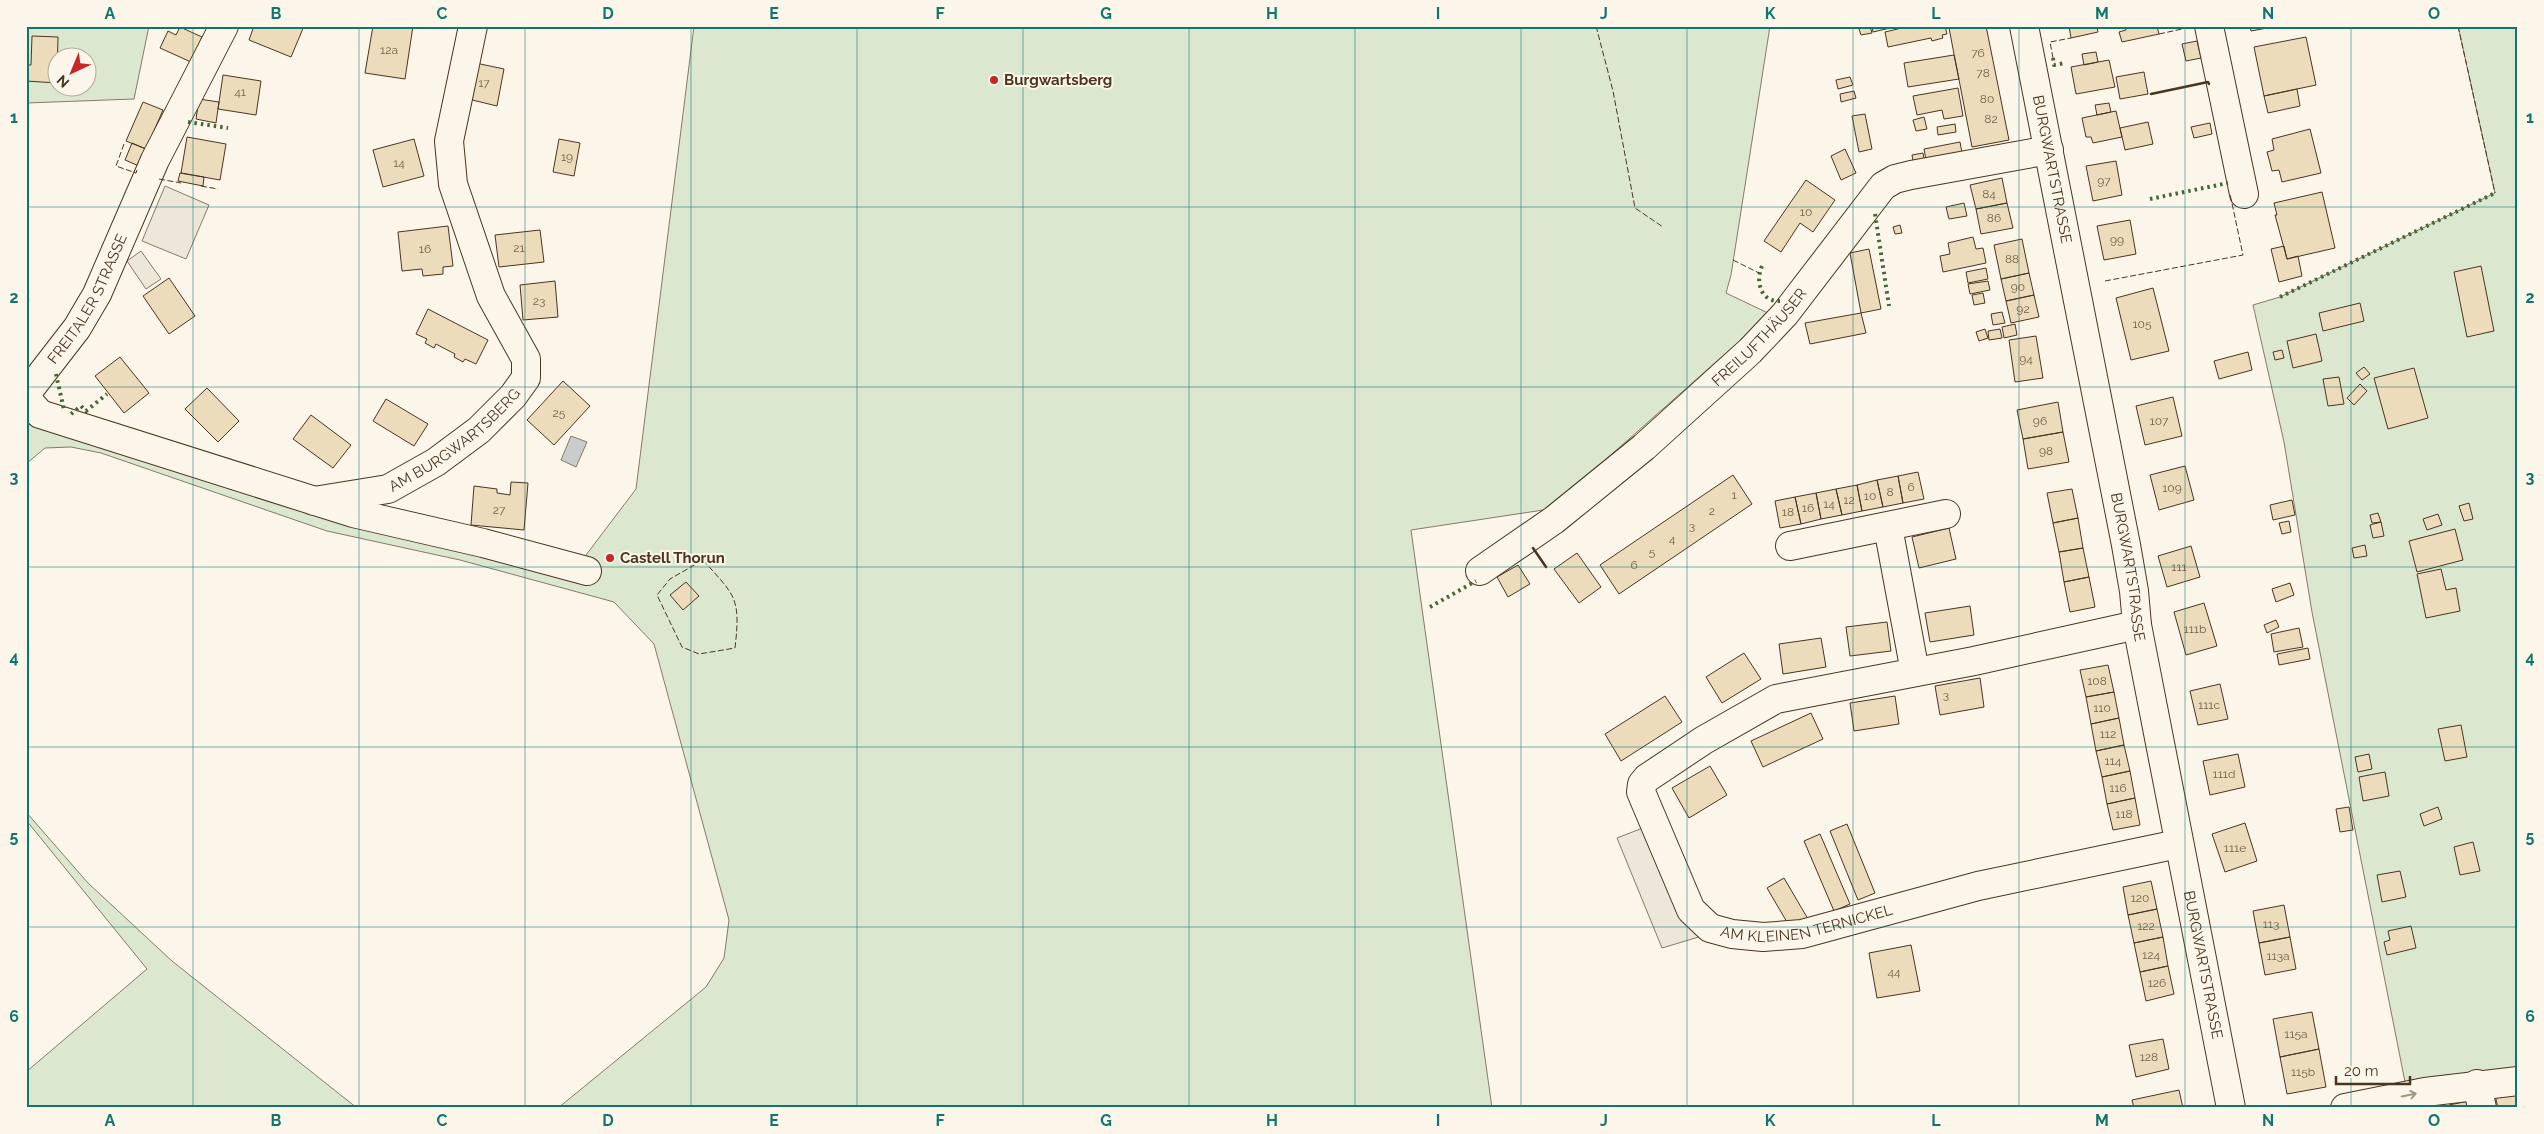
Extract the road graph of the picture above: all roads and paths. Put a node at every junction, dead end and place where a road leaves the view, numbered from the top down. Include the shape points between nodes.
1 (224, 26) edge
2 (473, 26) edge
3 (2024, 26) edge
4 (2209, 26) edge
5 (2049, 150) junction
6 (2244, 194) dead end
7 (26, 394) edge
8 (26, 398) edge
9 (314, 501) junction
10 (1946, 514) dead end
11 (1888, 527) junction
12 (1790, 546) dead end
13 (587, 571) dead end
14 (1480, 572) dead end
15 (2137, 626) junction
16 (1915, 672) junction
17 (2178, 844) junction
18 (2518, 1081) edge
19 (2480, 1096) edge
20 (2231, 1108) edge
21 (2344, 1108) edge

1 - 7 street, FREITALER STRASSE via 155,160 97,294 77,328
2 - 9 street, AM BURGWARTSBERG via 449,141 453,184 491,296 526,359 526,378 479,430 436,462 388,488
3 - 5 street, BURGWARTSTRASSE
4 - 6 street
5 - 14 street, FREILUFTHÄUSER via 1912,175 1883,186 1785,314 1750,351 1644,447 1554,520
5 - 15 street, BURGWARTSTRASSE via 2126,545
8 - 9 street, AM BURGWARTSBERG via 40,414
9 - 13 street via 353,514 483,543
10 - 11 street
11 - 12 street
11 - 16 street
15 - 16 street, AM KLEINEN TERNICKEL
15 - 17 street, BURGWARTSTRASSE
16 - 17 street, AM KLEINEN TERNICKEL via 1776,698 1704,740 1642,784 1653,824 1691,910 1710,928 1763,937 1802,934 1978,886
17 - 20 street, BURGWARTSTRASSE
18 - 19 street
21 -> 19 street via 2425,1092

